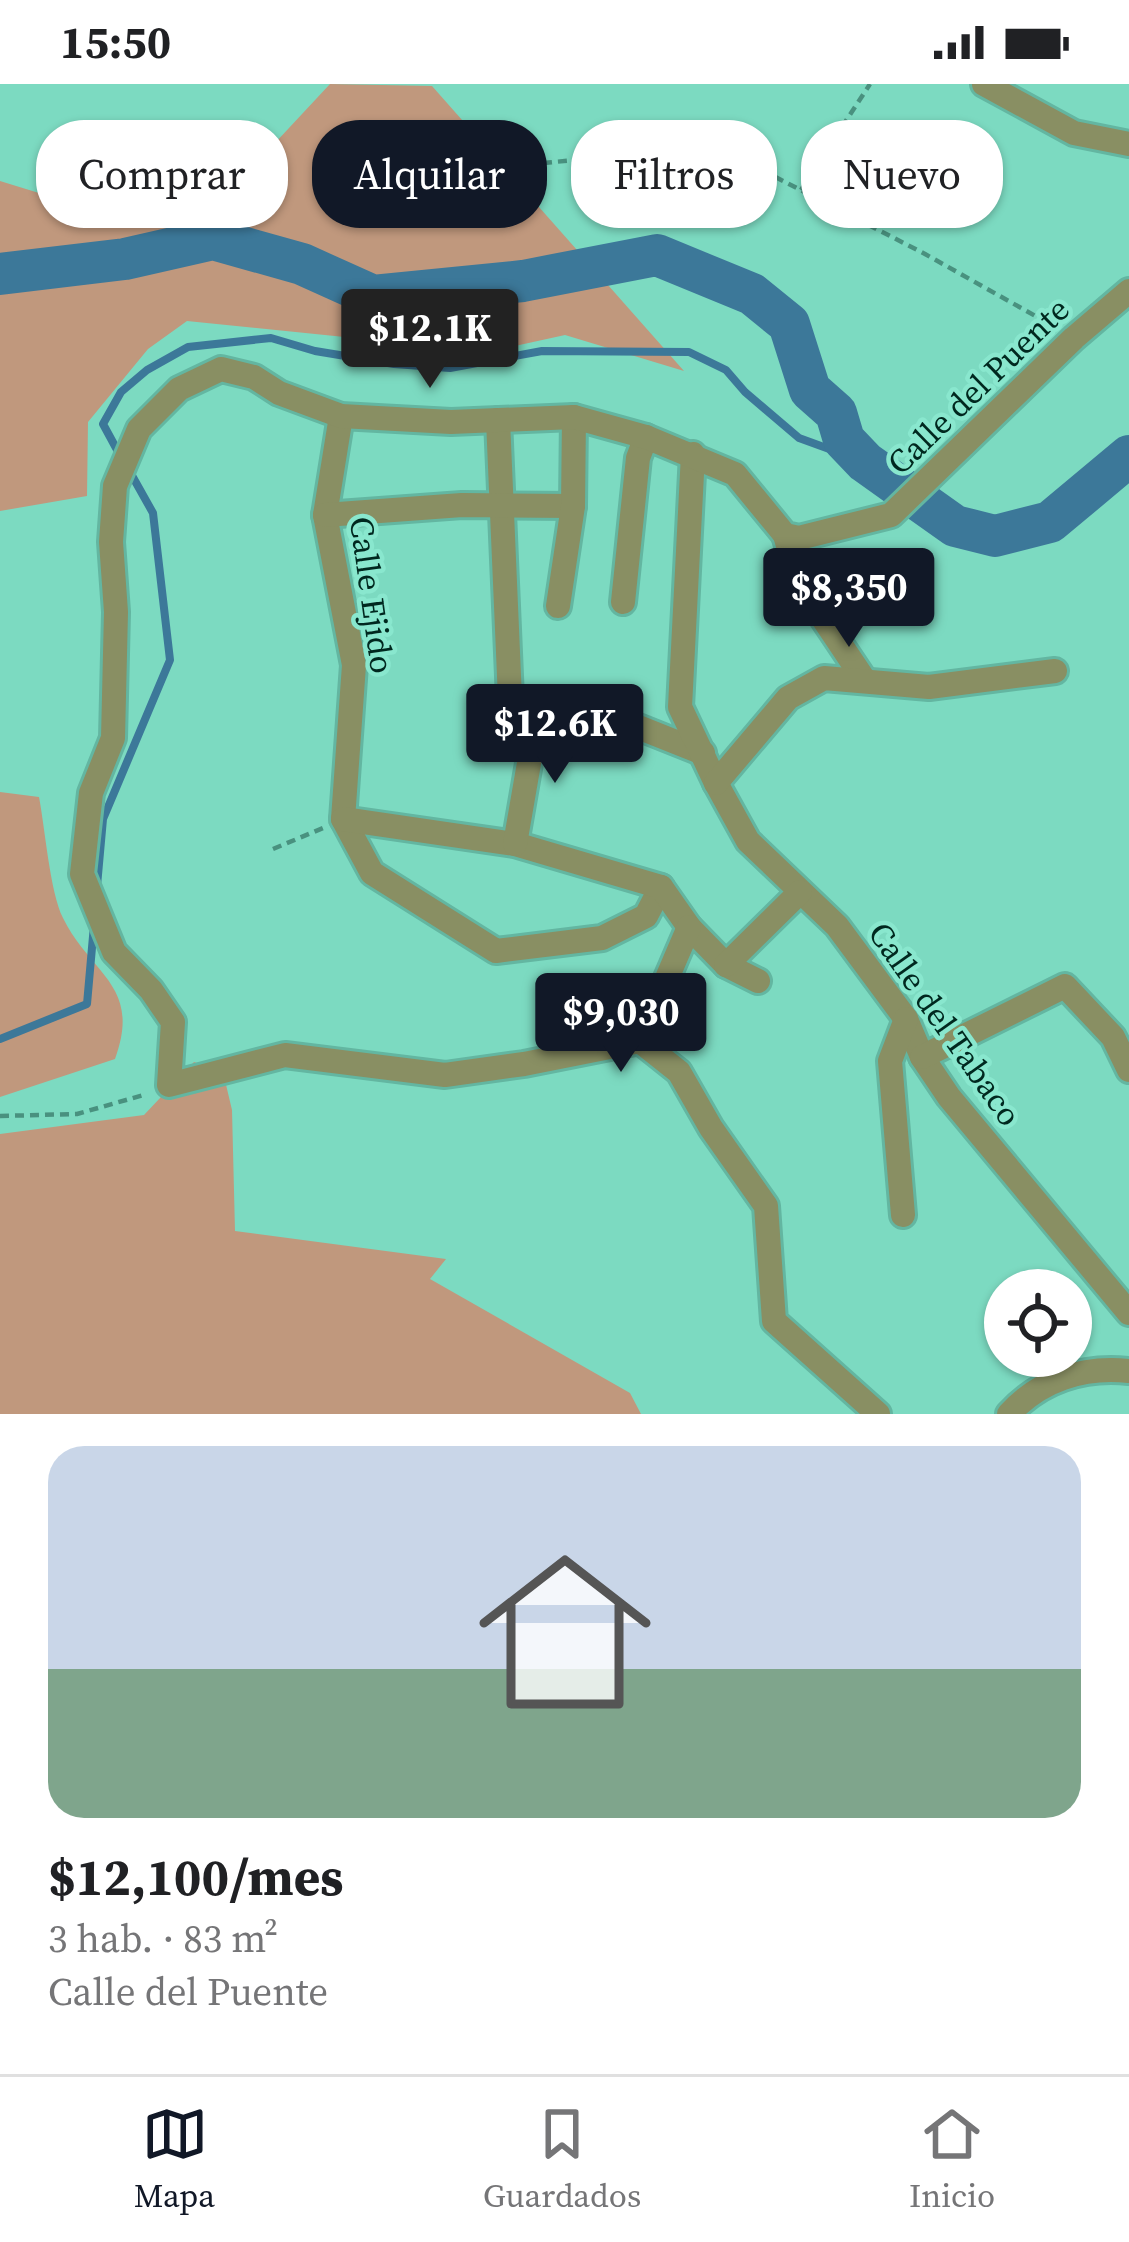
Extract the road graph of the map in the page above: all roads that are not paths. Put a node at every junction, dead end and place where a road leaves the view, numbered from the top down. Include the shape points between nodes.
1 (984, 84) edge
2 (1129, 144) edge
3 (1129, 291) edge
4 (340, 416) junction
5 (574, 417) junction
6 (498, 420) junction
7 (646, 436) junction
8 (693, 454) junction
9 (502, 505) junction
10 (573, 506) junction
11 (325, 515) junction
12 (797, 536) junction
13 (623, 602) dead end
14 (558, 605) dead end
15 (1055, 671) dead end
16 (865, 681) junction
17 (524, 720) junction
18 (703, 752) junction
19 (716, 783) junction
20 (343, 819) junction
21 (514, 844) junction
22 (661, 887) junction
23 (800, 892) junction
24 (688, 927) junction
25 (726, 964) junction
26 (758, 981) dead end
27 (906, 1019) junction
28 (640, 1041) junction
29 (922, 1057) junction
30 (1129, 1070) edge
31 (903, 1215) dead end
32 (1129, 1313) edge
33 (1129, 1371) edge
34 (878, 1414) edge
35 (1009, 1414) edge

1 - 2 street via 1074,133
3 - 12 street, Calle del Puente via 891,515
4 - 6 street
4 - 11 street, Calle Ejido
4 - 28 street via 221,369 179,389 139,429 116,486 112,738 92,793 82,874 114,952 173,1022 169,1085 285,1055 445,1075
5 - 6 street
5 - 7 street
5 - 10 street
6 - 9 street
7 - 8 street
7 - 13 street
8 - 12 street via 735,474
8 - 18 street, Calle del Tabaco via 680,707
9 - 10 street
9 - 11 street
9 - 17 street
10 - 14 street
11 - 20 street, Calle Ejido via 354,664
12 - 16 street via 798,581
15 - 16 street via 929,687
16 - 19 street via 824,678 788,698
17 - 18 street via 623,721
17 - 21 street
18 - 19 street, Calle del Tabaco
19 - 23 street, Calle del Tabaco via 748,841
20 - 21 street
20 - 22 street via 373,873 496,951 602,938 646,916
21 - 22 street
22 - 24 street
23 - 25 street
23 - 27 street, Calle del Tabaco via 837,926
24 - 25 street
24 - 28 street
25 - 26 street
27 - 29 street, Calle del Tabaco
27 - 31 street via 890,1061
28 - 34 street via 679,1072 766,1206 774,1321
29 - 30 street via 1065,986 1113,1036
29 - 32 street, Calle del Tabaco
33 - 35 street via 1054,1378

